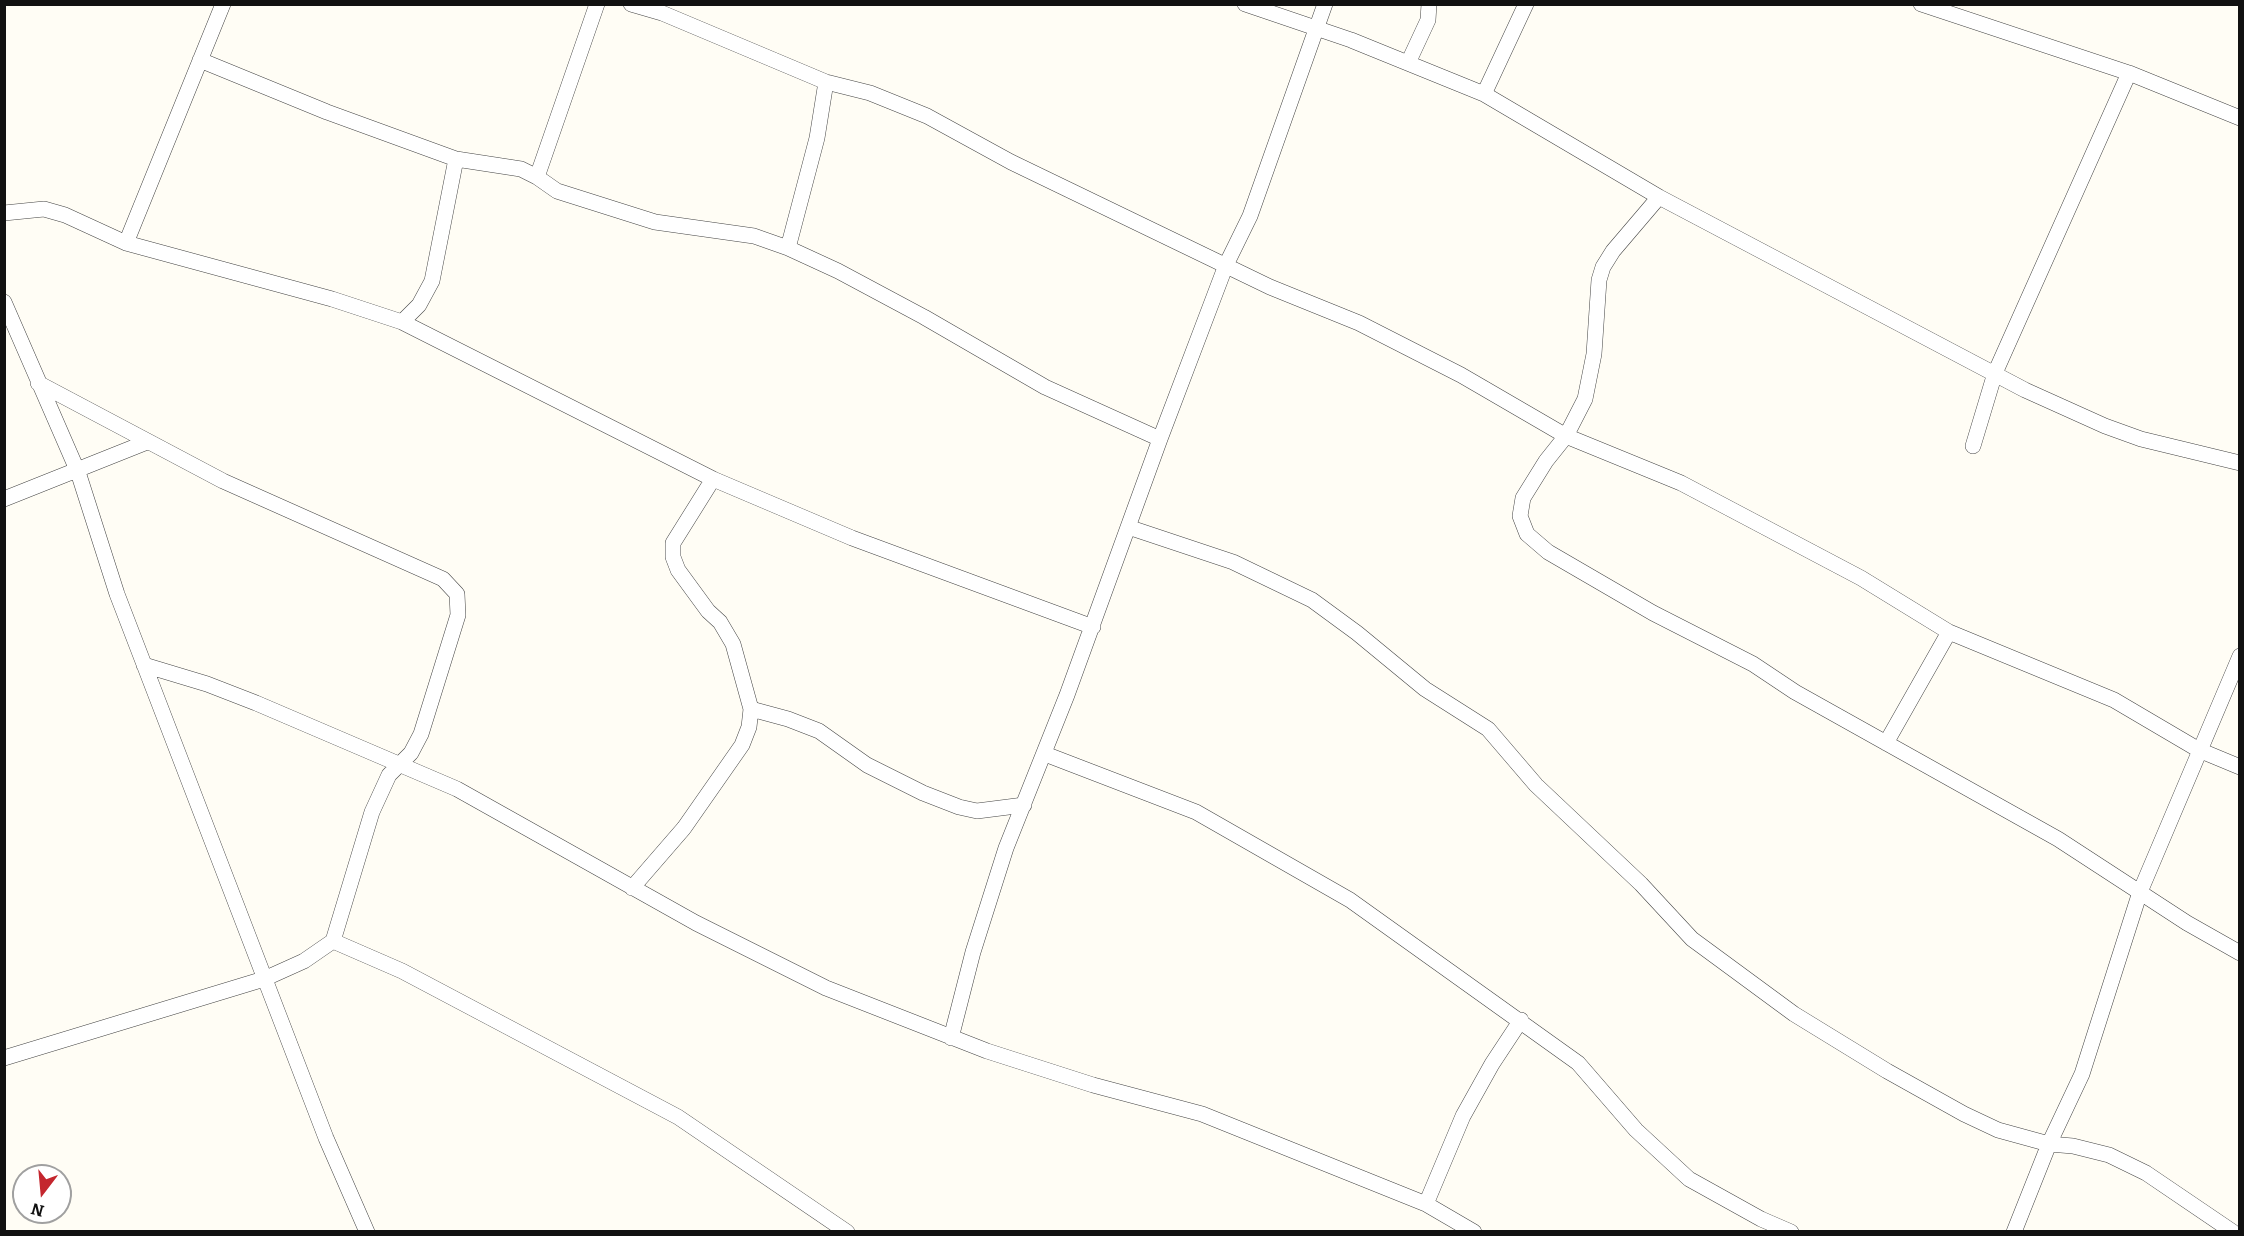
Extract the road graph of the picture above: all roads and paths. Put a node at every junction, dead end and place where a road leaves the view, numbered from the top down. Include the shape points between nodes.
1 (223, 4) edge
2 (597, 4) edge
3 (630, 4) edge
4 (1245, 4) edge
5 (1325, 4) edge
6 (1430, 4) edge
7 (1526, 4) edge
8 (1921, 4) edge
9 (1316, 29) junction
10 (200, 60) junction
11 (1408, 63) junction
12 (2129, 73) junction
13 (826, 82) junction
14 (1484, 94) junction
15 (2240, 118) edge
16 (456, 159) junction
17 (537, 177) junction
18 (1659, 197) junction
19 (4, 213) edge
20 (126, 243) junction
21 (788, 248) junction
22 (1226, 266) junction
23 (4, 302) edge
24 (402, 322) junction
25 (1995, 373) junction
26 (38, 383) junction
27 (1566, 436) junction
28 (1160, 439) junction
29 (147, 442) junction
30 (1973, 446) dead end
31 (2240, 463) edge
32 (78, 472) junction
33 (713, 479) junction
34 (4, 499) edge
35 (1128, 527) junction
36 (1093, 627) junction
37 (1949, 632) junction
38 (2240, 656) edge
39 (144, 665) junction
40 (751, 709) junction
41 (1886, 743) junction
42 (2199, 750) junction
43 (1045, 754) junction
44 (399, 765) junction
45 (2240, 767) edge
46 (1024, 806) junction
47 (632, 888) junction
48 (2140, 892) junction
49 (333, 941) junction
50 (2240, 953) edge
51 (264, 979) junction
52 (1521, 1020) junction
53 (951, 1038) junction
54 (4, 1058) edge
55 (2049, 1144) junction
56 (1426, 1204) junction
57 (367, 1232) edge
58 (847, 1232) edge
59 (1474, 1232) edge
60 (1791, 1232) edge
61 (2014, 1232) edge
62 (2233, 1232) edge

1 - 10 street
2 - 17 street
3 - 13 street via 662,13
4 - 9 street
5 - 9 street
6 - 11 street via 1428,20
7 - 14 street
8 - 12 street
9 - 11 street
9 - 22 street via 1250,216
10 - 16 street
10 - 20 street
11 - 14 street
12 - 15 street
12 - 25 street
13 - 21 street via 817,138
13 - 22 street via 870,93 927,117
14 - 18 street
16 - 17 street via 521,170
16 - 24 street via 432,281 419,305
17 - 21 street via 557,191 655,222 745,235
18 - 25 street
18 - 27 street via 1603,267 1594,354 1584,399
19 - 20 street via 44,209
20 - 24 street
21 - 28 street via 924,317 1045,387
22 - 27 street via 1359,323 1461,375
22 - 28 street
23 - 26 street
24 - 33 street
25 - 30 street
25 - 31 street via 2025,390 2140,439
26 - 29 street
26 - 32 street
27 - 37 street via 1681,483 1759,522
27 - 41 street via 1523,498 1520,516 1527,534 1548,552 1602,585 1753,664
28 - 35 street
29 - 32 street
29 - 44 street via 223,481 443,579 457,594 458,615 421,734
32 - 34 street
32 - 39 street
33 - 36 street via 852,538
33 - 40 street via 673,543 672,556 678,570 733,644
35 - 36 street
35 - 55 street via 1233,562 1312,600 1425,689 1488,729 1557,807 1710,954 1794,1014 1887,1071 1998,1130
36 - 43 street
37 - 41 street
37 - 42 street via 2114,700
38 - 42 street
39 - 44 street via 207,684
39 - 51 street
40 - 46 street via 819,731 867,765 959,807 977,811
40 - 47 street via 742,745 684,828
41 - 48 street via 2058,839
42 - 45 street
42 - 48 street
43 - 46 street
43 - 52 street via 1196,812 1274,854 1350,900
44 - 47 street via 516,820
44 - 49 street via 389,775 372,812
46 - 53 street via 1006,848 973,952
47 - 53 street via 826,988
48 - 50 street
48 - 55 street via 2082,1074
49 - 51 street via 304,961
49 - 58 street via 402,971 678,1117
51 - 54 street
51 - 57 street
52 - 56 street via 1463,1116
52 - 60 street via 1578,1063 1636,1130 1689,1179
53 - 56 street via 1093,1085 1202,1114
55 - 61 street
55 - 62 street via 2073,1146 2146,1173
56 - 59 street

